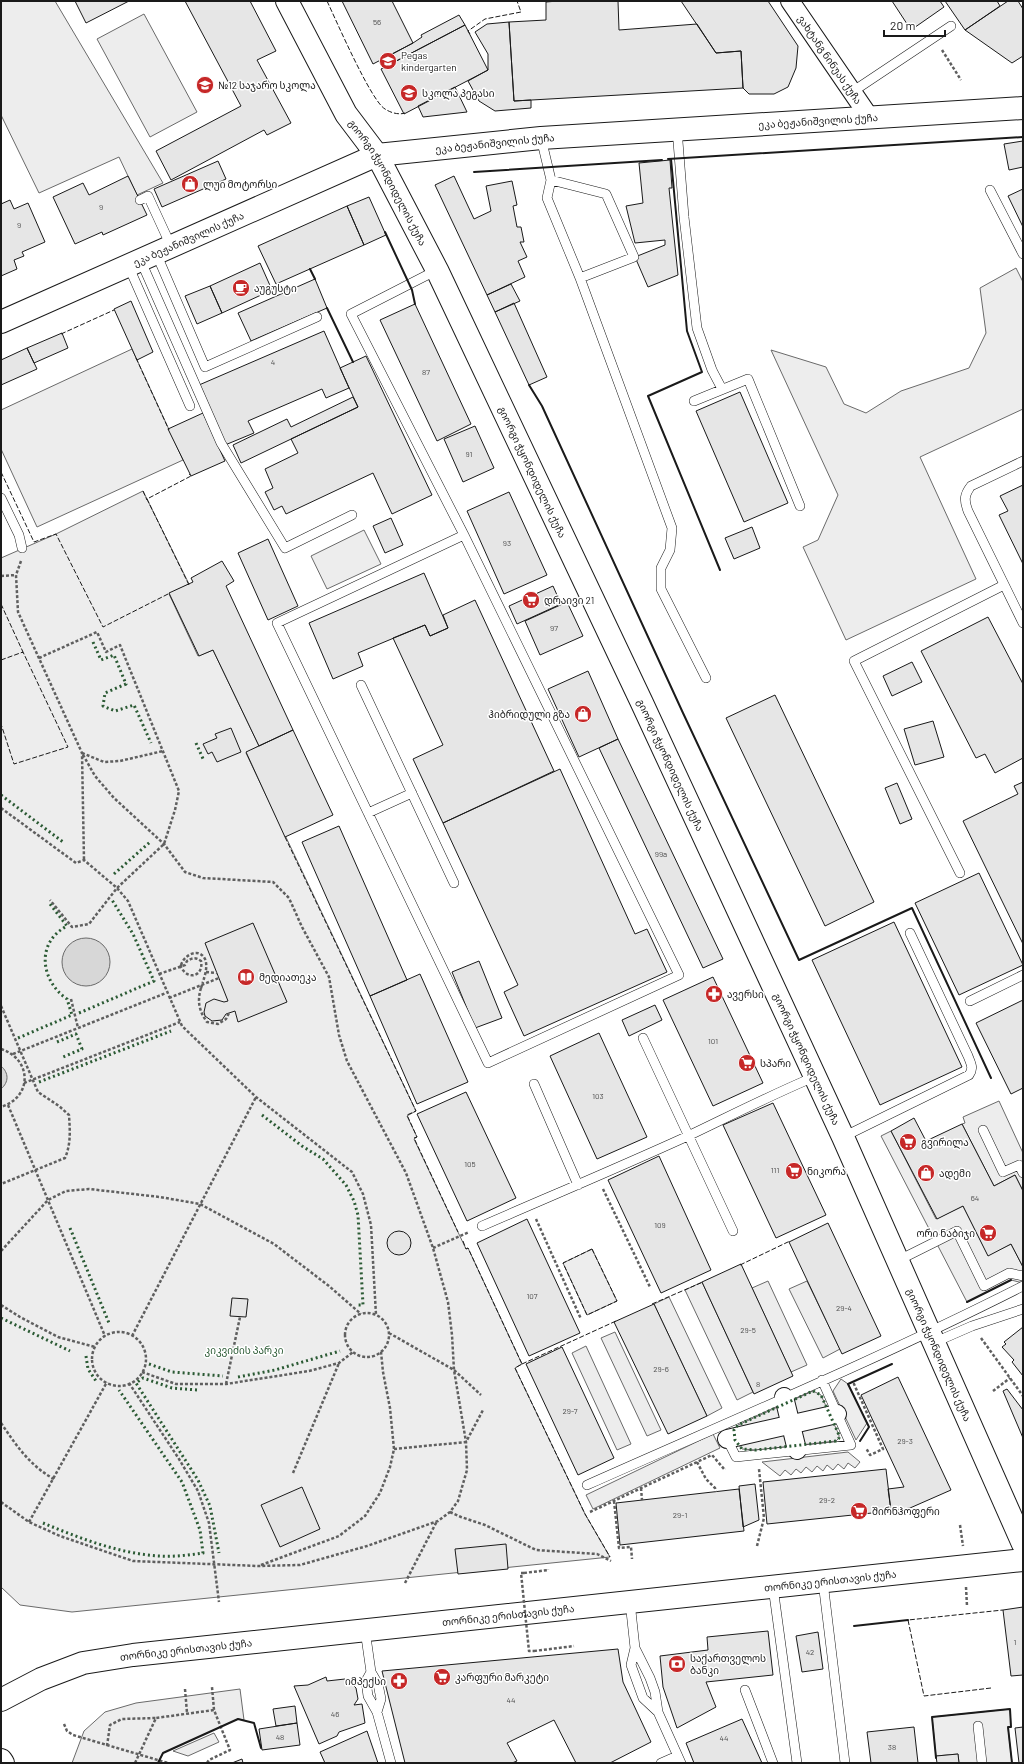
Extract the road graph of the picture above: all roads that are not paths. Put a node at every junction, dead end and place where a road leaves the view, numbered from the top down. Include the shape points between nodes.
1 (287, 1) edge
2 (790, 1) edge
3 (951, 26) dead end
4 (852, 92) junction
5 (1023, 108) edge
6 (870, 118) junction
7 (677, 129) junction
8 (541, 138) junction
9 (377, 155) junction
10 (551, 180) junction
11 (990, 190) dead end
12 (140, 200) dead end
13 (1023, 254) edge
14 (149, 256) junction
15 (437, 270) junction
16 (580, 278) junction
17 (317, 317) dead end
18 (1, 322) edge
19 (722, 389) junction
20 (694, 401) dead end
21 (190, 406) dead end
22 (1023, 461) edge
23 (1, 498) edge
24 (800, 506) dead end
25 (352, 515) dead end
26 (464, 535) junction
27 (22, 548) dead end
28 (1004, 585) junction
29 (1023, 623) edge
30 (706, 678) dead end
31 (361, 685) dead end
32 (412, 793) junction
33 (368, 813) junction
34 (960, 873) dead end
35 (454, 883) dead end
36 (910, 932) dead end
37 (1023, 976) edge
38 (970, 1001) dead end
39 (643, 1038) dead end
40 (814, 1077) junction
41 (534, 1084) dead end
42 (983, 1130) dead end
43 (688, 1136) junction
44 (843, 1137) junction
45 (1023, 1173) edge
46 (578, 1185) junction
47 (482, 1226) road end
48 (733, 1232) dead end
49 (897, 1261) junction
50 (1023, 1276) edge
51 (1023, 1286) edge
52 (1023, 1309) edge
53 (931, 1338) junction
54 (822, 1380) junction
55 (784, 1397) junction
56 (837, 1414) junction
57 (791, 1424) junction
58 (724, 1432) junction
59 (797, 1450) junction
60 (587, 1485) dead end
61 (1023, 1544) edge
62 (1023, 1560) edge
63 (823, 1582) junction
64 (774, 1587) junction
65 (630, 1602) junction
66 (365, 1630) junction
67 (635, 1648) junction
68 (745, 1690) dead end
69 (1, 1700) edge
70 (658, 1712) junction
71 (978, 1726) dead end
72 (679, 1759) edge
73 (1, 1760) edge
74 (3, 1763) edge
75 (391, 1763) edge
76 (661, 1763) edge
77 (773, 1763) edge
78 (797, 1763) edge
79 (845, 1763) edge
80 (982, 1763) edge

1 - 9 street, გიორგი ჭყონდიდელის ქუჩა via 346,114
2 - 4 street, ვახტანგ ნინუას ქუჩა
3 - 4 lane
4 - 6 street, ვახტანგ ნინუას ქუჩა
5 - 6 street, ეკა ბეჟანიშვილის ქუჩა
6 - 7 street, ეკა ბეჟანიშვილის ქუჩა
7 - 8 street, ეკა ბეჟანიშვილის ქუჩა
7 - 19 lane via 697,328 712,370
8 - 9 street, ეკა ბეჟანიშვილის ქუჩა
8 - 10 lane
9 - 14 street, ეკა ბეჟანიშვილის ქუჩა
9 - 15 street, გიორგი ჭყონდიდელის ქუჩა
10 - 16 lane via 547,198
10 - 16 lane via 606,194 634,257
11 - 13 lane
12 - 14 lane via 148,196
14 - 17 lane via 206,367
14 - 18 street, ეკა ბეჟანიშვილის ქუჩა
14 - 21 lane
14 - 25 lane via 221,443 285,548
15 - 26 lane via 351,314
15 - 40 street, გიორგი ჭყონდიდელის ქუჩა via 642,703
16 - 30 lane via 672,528 670,550 661,568 661,589
19 - 20 lane
19 - 24 lane via 748,379
22 - 28 lane via 971,486 965,493 964,501 968,511
23 - 27 lane
26 - 33 lane via 277,623
26 - 33 lane via 679,975 488,1063
28 - 29 lane
28 - 34 lane via 854,661
31 - 32 lane
32 - 33 lane
32 - 35 lane
36 - 44 lane via 968,1056 972,1071 969,1076
37 - 38 lane
39 - 43 lane
40 - 43 lane
40 - 44 street, გიორგი ჭყონდიდელის ქუჩა
41 - 46 lane
42 - 45 lane via 1003,1172 1019,1164
43 - 46 lane
43 - 48 lane
44 - 49 street, გიორგი ჭყონდიდელის ქუჩა
46 - 47 lane
49 - 50 lane via 957,1231 984,1286 1009,1273
49 - 53 street, გიორგი ჭყონდიდელის ქუჩა
51 - 53 lane
52 - 53 lane
53 - 54 lane
53 - 61 street, გიორგი ჭყონდიდელის ქუჩა
54 - 55 lane
54 - 56 lane
55 - 57 street
55 - 58 lane
56 - 57 street
56 - 59 lane via 851,1445
57 - 58 street
57 - 59 street
58 - 59 lane via 736,1457
58 - 60 lane
62 - 63 street, თორნიკე ერისთავის ქუჩა
63 - 64 street, თორნიკე ერისთავის ქუჩა
63 - 79 lane
64 - 65 street, თორნიკე ერისთავის ქუჩა
64 - 78 lane
65 - 66 street, თორნიკე ერისთავის ქუჩა
65 - 67 lane
66 - 69 street, თორნიკე ერისთავის ქუჩა via 133,1655 83,1663 41,1679
66 - 75 lane via 371,1672 366,1681 368,1696 377,1712
67 - 70 lane via 655,1692
67 - 70 lane via 631,1665 644,1698
68 - 77 lane
70 - 72 lane
71 - 80 lane
72 - 76 lane
73 - 74 street

